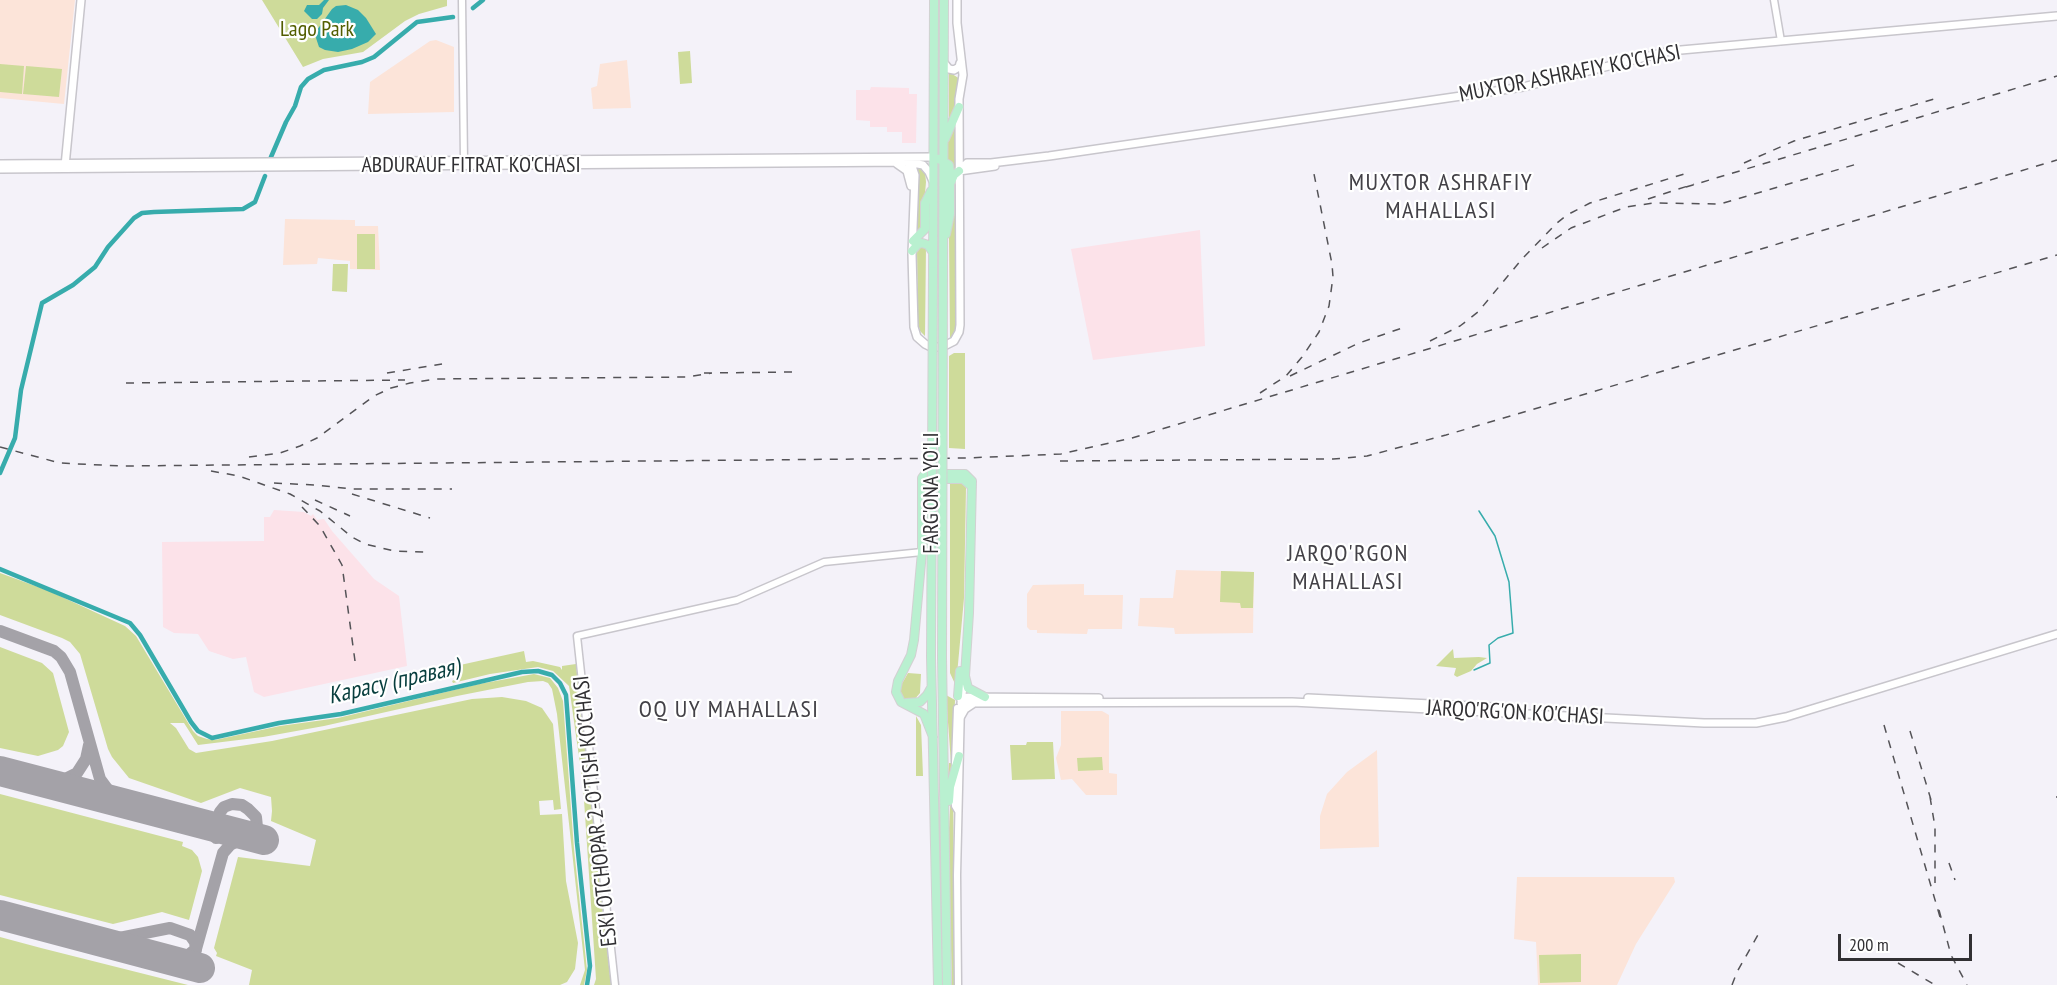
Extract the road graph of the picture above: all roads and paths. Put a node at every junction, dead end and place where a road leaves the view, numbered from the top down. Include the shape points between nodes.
1 (81, 0) edge
2 (462, 0) edge
3 (934, 0) edge
4 (944, 0) edge
5 (957, 0) edge
6 (1774, 0) edge
7 (2057, 16) edge
8 (1781, 41) junction
9 (944, 63) junction
10 (960, 63) junction
11 (955, 70) junction
12 (963, 75) junction
13 (959, 107) junction
14 (943, 143) junction
15 (961, 147) junction
16 (1049, 156) junction
17 (933, 157) junction
18 (896, 160) junction
19 (943, 160) junction
20 (907, 162) junction
21 (978, 162) junction
22 (464, 163) junction
23 (0, 164) edge
24 (65, 166) junction
25 (0, 170) edge
26 (959, 171) junction
27 (933, 184) junction
28 (950, 186) junction
29 (913, 238) junction
30 (912, 251) junction
31 (932, 251) junction
32 (943, 253) junction
33 (922, 552) junction
34 (968, 607) junction
35 (2057, 632) edge
36 (965, 676) junction
37 (942, 679) junction
38 (932, 682) junction
39 (985, 697) junction
40 (960, 698) junction
41 (901, 702) junction
42 (974, 703) junction
43 (961, 716) junction
44 (933, 737) junction
45 (959, 756) junction
46 (955, 770) junction
47 (958, 811) junction
48 (944, 847) junction
49 (615, 985) edge
50 (938, 985) edge
51 (947, 985) edge
52 (958, 985) edge

1 - 24 main road
2 - 22 street
3 - 17 main road, FARG'ONA YO'LI
4 - 9 main road, FARG'ONA YO'LI
5 - 10 main road
6 - 8 street
7 - 8 main road, MUXTOR ASHRAFIY KO'CHASI
8 - 16 main road, MUXTOR ASHRAFIY KO'CHASI via 1670,51 1522,87
9 - 11 main road
9 - 14 main road, FARG'ONA YO'LI
10 - 11 main road
10 - 12 main road
11 - 12 main road via 957,75
12 - 13 main road
13 - 14 main road
13 - 15 main road
14 - 19 main road, FARG'ONA YO'LI
15 - 21 main road via 967,158
15 - 26 main road
16 - 21 main road, MUXTOR ASHRAFIY KO'CHASI
16 - 26 main road, MUXTOR ASHRAFIY KO'CHASI
17 - 18 main road, ABDURAUF FITRAT KO'CHASI
17 - 19 main road
17 - 27 main road, FARG'ONA YO'LI
18 - 20 main road
18 - 22 main road, ABDURAUF FITRAT KO'CHASI
18 - 29 main road via 910,176
19 - 28 main road via 950,168
19 - 32 main road, FARG'ONA YO'LI
20 - 27 main road via 922,165
20 - 29 main road via 915,175
21 - 26 main road, MUXTOR ASHRAFIY KO'CHASI via 967,163
22 - 24 main road, ABDURAUF FITRAT KO'CHASI
23 - 24 main road, ABDURAUF FITRAT KO'CHASI
24 - 25 main road, ABDURAUF FITRAT KO'CHASI
26 - 28 main road
26 - 30 main road via 960,325 956,338 945,346 928,346 916,334
27 - 29 main road via 925,203 925,229
27 - 31 main road, FARG'ONA YO'LI
28 - 32 main road
29 - 30 main road
30 - 31 main road via 922,243
31 - 38 main road, FARG'ONA YO'LI, bridge
32 - 37 main road, FARG'ONA YO'LI, bridge
33 - 34 main road via 922,485 930,479 963,479 970,483
33 - 41 main road via 913,647 896,689
33 - 49 street, ESKI OTCHOPAR 2-O'TISH KO'CHASI via 824,562 737,600 577,636
34 - 36 main road
34 - 40 main road
35 - 39 main road, JARQO'RG'ON KO'CHASI via 1785,714 1753,720 1292,697
35 - 42 main road, JARQO'RG'ON KO'CHASI via 1774,721 1756,723 1292,702
36 - 39 main road via 968,688
36 - 40 main road
37 - 40 main road via 947,689
37 - 48 main road, FARG'ONA YO'LI
38 - 41 main road via 920,702
38 - 44 main road, FARG'ONA YO'LI
39 - 40 main road, JARQO'RG'ON KO'CHASI
40 - 42 main road, JARQO'RG'ON KO'CHASI
40 - 43 street
40 - 46 street
41 - 44 main road via 924,714
42 - 43 main road
43 - 45 street
44 - 50 main road, FARG'ONA YO'LI
45 - 46 main road
45 - 47 street
46 - 47 street
46 - 48 main road
47 - 52 street
48 - 51 main road, FARG'ONA YO'LI

